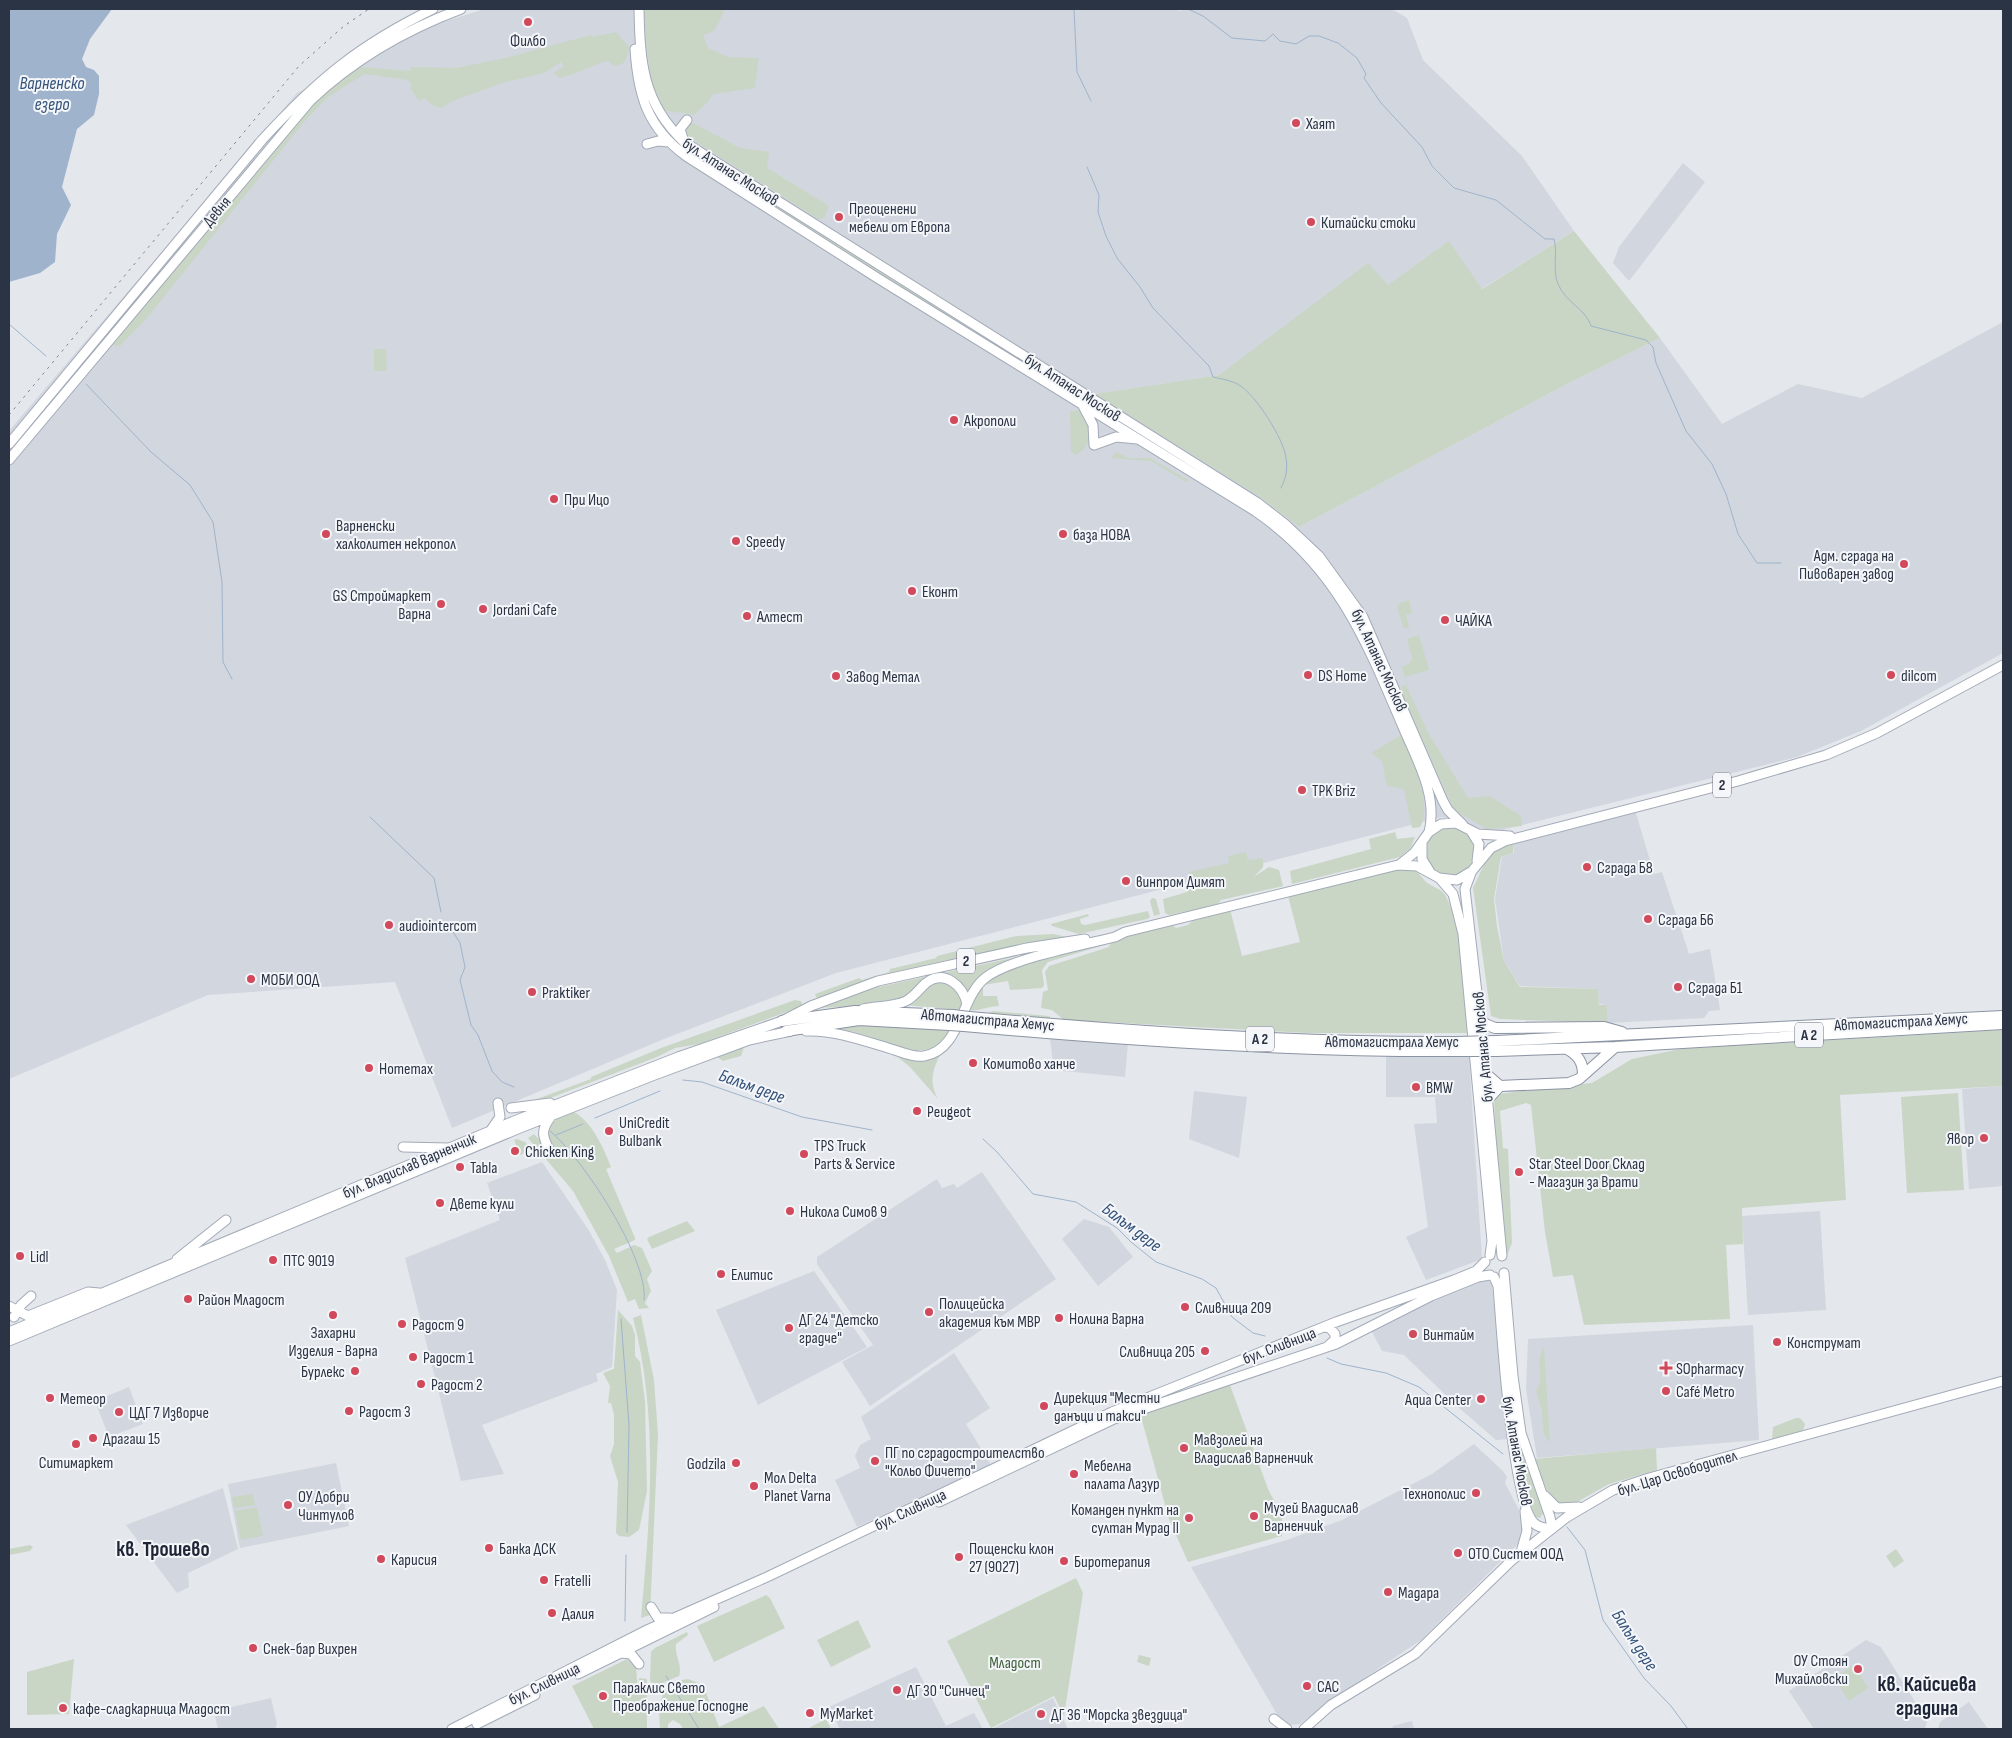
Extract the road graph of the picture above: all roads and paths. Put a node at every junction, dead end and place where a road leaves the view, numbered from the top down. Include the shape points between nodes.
1 (433, 9) edge
2 (461, 9) edge
3 (633, 9) edge
4 (639, 9) edge
5 (688, 120) dead end
6 (669, 142) junction
7 (684, 142) junction
8 (647, 144) dead end
9 (1081, 403) junction
10 (1140, 440) junction
11 (9, 444) edge
12 (9, 460) edge
13 (2003, 665) edge
14 (1390, 686) junction
15 (1463, 825) junction
16 (1471, 831) junction
17 (1429, 832) junction
18 (1519, 836) junction
19 (1422, 843) junction
20 (1398, 865) junction
21 (1474, 868) junction
22 (1435, 876) junction
23 (1125, 932) junction
24 (967, 1004) junction
25 (855, 1011) junction
26 (2003, 1016) edge
27 (951, 1020) junction
28 (1480, 1020) junction
29 (2003, 1024) edge
30 (784, 1026) junction
31 (1633, 1035) junction
32 (1496, 1046) junction
33 (1614, 1047) junction
34 (1567, 1049) junction
35 (1485, 1073) junction
36 (1583, 1075) junction
37 (1500, 1086) junction
38 (570, 1100) junction
39 (1487, 1100) junction
40 (498, 1103) dead end
41 (511, 1108) dead end
42 (552, 1117) junction
43 (489, 1132) junction
44 (403, 1147) dead end
45 (451, 1148) junction
46 (550, 1151) dead end
47 (226, 1220) dead end
48 (1502, 1256) junction
49 (1488, 1259) junction
50 (173, 1263) junction
51 (1504, 1273) junction
52 (1492, 1276) junction
53 (102, 1293) junction
54 (31, 1296) dead end
55 (12, 1311) edge
56 (1351, 1317) junction
57 (1324, 1328) junction
58 (9, 1331) edge
59 (1349, 1338) junction
60 (9, 1341) edge
61 (1324, 1348) junction
62 (2003, 1382) edge
63 (1540, 1488) junction
64 (1524, 1496) junction
65 (1582, 1507) junction
66 (1547, 1508) junction
67 (1530, 1516) junction
68 (1552, 1528) junction
69 (1521, 1553) junction
70 (651, 1607) dead end
71 (677, 1617) junction
72 (618, 1654) junction
73 (639, 1664) dead end
74 (1274, 1719) dead end
75 (1307, 1726) edge
76 (452, 1729) edge
77 (466, 1729) edge
78 (1287, 1729) edge
79 (1299, 1729) edge

1 - 11 main road, Девня via 350,56 304,95 262,140
2 - 12 main road, Девня via 382,46 347,68 310,101
3 - 6 main road, бул. Атанас Москов via 641,94 654,124
4 - 7 main road, бул. Атанас Москов via 640,50 649,94 662,119
5 - 7 main road via 680,129
6 - 8 main road
6 - 9 main road, бул. Атанас Москов via 878,279
7 - 14 main road, бул. Атанас Москов via 1271,513 1310,547 1335,576 1371,632
9 - 10 main road, бул. Атанас Москов
9 - 10 main road via 1093,425 1094,445 1116,437
10 - 14 main road, бул. Атанас Москов via 1255,511 1304,552 1356,622
13 - 18 main road, 2 via 1877,733 1826,754 1738,781
14 - 15 main road, бул. Атанас Москов via 1443,801
14 - 17 main road, бул. Атанас Москов via 1427,785 1432,812
15 - 16 main road, 2
15 - 17 main road via 1448,822
16 - 18 main road, 2 via 1490,836
16 - 21 main road via 1480,852
17 - 19 main road, 2
18 - 21 main road, 2 via 1491,848
19 - 20 main road, 2
19 - 22 main road via 1422,859
20 - 22 main road, 2 via 1417,866
20 - 23 main road, 2
21 - 22 main road, 2 via 1457,880
21 - 28 main road, бул. Атанас Москов via 1466,880 1465,889
22 - 49 main road, бул. Атанас Москов via 1453,894 1463,934 1492,1242
23 - 24 main road, 2 via 998,970 976,987
23 - 30 main road, бул. Владислав Варненчик / 2 via 878,981 811,1006
24 - 25 main road via 963,990 956,983 940,978 926,983 906,1001
24 - 30 main road, 2 via 949,1040 932,1054 914,1056 870,1042
25 - 27 highway, Автомагистрала Хемус / A 2
25 - 30 highway, Автомагистрала Хемус / A 2
26 - 31 highway, Автомагистрала Хемус / A 2
27 - 30 highway, Автомагистрала Хемус / A 2 via 859,1020
27 - 32 highway, Автомагистрала Хемус / A 2, bridge via 1229,1037
28 - 31 highway via 1494,1028 1604,1028
28 - 35 main road, бул. Атанас Москов
29 - 33 highway, Автомагистрала Хемус / A 2
30 - 38 main road, бул. Владислав Варненчик via 678,1057
30 - 42 main road, бул. Владислав Варненчик
31 - 32 highway, Автомагистрала Хемус / A 2
32 - 34 highway, Автомагистрала Хемус / A 2
33 - 34 highway, Автомагистрала Хемус / A 2
33 - 36 highway
34 - 36 highway via 1579,1058
35 - 37 highway
35 - 39 main road, бул. Атанас Москов
36 - 37 highway via 1569,1083
37 - 39 highway
38 - 41 main road
38 - 43 main road, бул. Владислав Варненчик
39 - 48 main road, бул. Атанас Москов
40 - 43 main road via 500,1117
42 - 46 main road via 542,1134
42 - 60 main road, бул. Владислав Варненчик
43 - 45 main road, бул. Владислав Варненчик
44 - 45 main road
45 - 50 main road, бул. Владислав Варненчик
47 - 50 main road
48 - 49 main road via 1495,1254
48 - 51 main road, бул. Атанас Москов
49 - 52 main road, бул. Атанас Москов
49 - 56 main road, бул. Сливница via 1476,1271
50 - 53 main road, бул. Владислав Варненчик
51 - 52 main road, бул. Сливница
51 - 63 main road, бул. Атанас Москов via 1512,1376 1521,1433
52 - 59 main road, бул. Сливница via 1478,1277 1431,1296
52 - 64 main road, бул. Атанас Москов via 1498,1286 1511,1428
53 - 55 main road via 88,1292 28,1316
53 - 58 main road, бул. Владислав Варненчик
54 - 55 main road
55 - 58 main road
56 - 57 main road, бул. Сливница
56 - 59 main road via 1340,1328 1342,1335
57 - 61 main road via 1330,1328 1336,1334 1335,1340
57 - 71 main road, бул. Сливница via 1112,1412
59 - 61 main road, бул. Сливница
61 - 72 main road, бул. Сливница via 1114,1419
62 - 65 main road, бул. Цар Освободител via 1649,1478 1613,1490
63 - 65 main road via 1557,1508
63 - 66 main road, бул. Атанас Москов
64 - 67 main road, бул. Атанас Москов
64 - 69 main road via 1527,1531
65 - 68 main road, бул. Цар Освободител
66 - 67 main road via 1545,1517 1540,1520
66 - 68 main road, бул. Атанас Москов
67 - 68 main road, бул. Атанас Москов via 1537,1526
68 - 69 main road, бул. Цар Освободител
69 - 75 main road, бул. Цар Освободител via 1426,1645 1398,1666 1331,1705
70 - 71 main road via 661,1619
71 - 76 main road, бул. Сливница
72 - 73 main road via 631,1654
72 - 77 main road, бул. Сливница
74 - 78 main road
75 - 79 main road, бул. Цар Освободител

